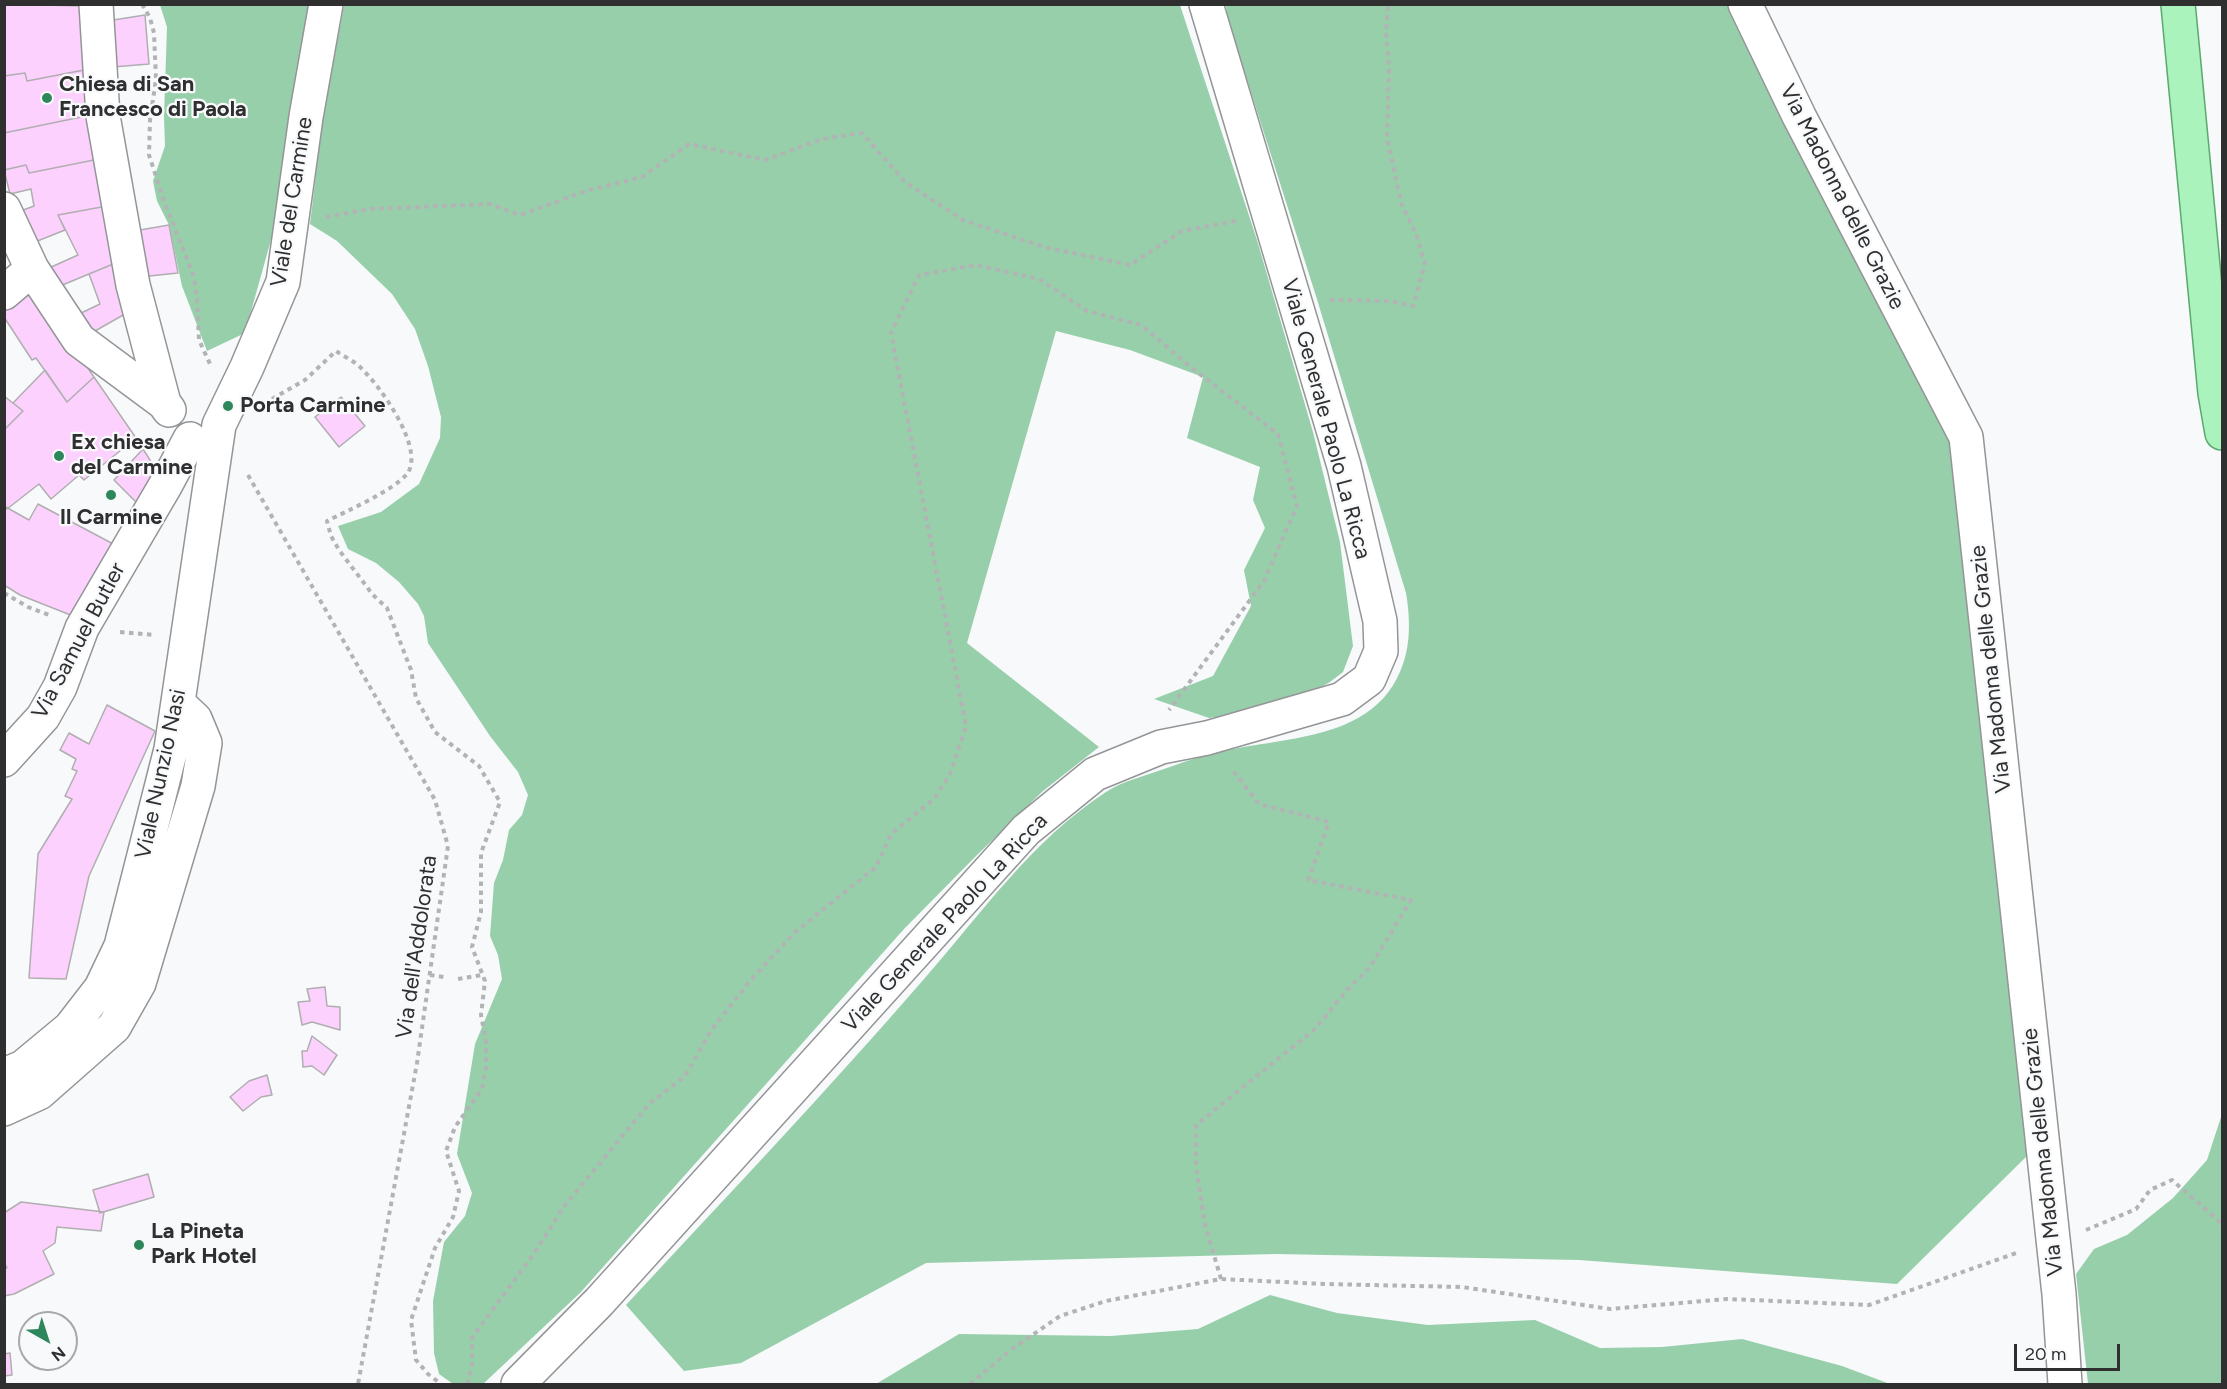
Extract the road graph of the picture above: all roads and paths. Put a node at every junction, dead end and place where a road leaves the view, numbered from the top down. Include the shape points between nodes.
1 (96, 4) edge
2 (142, 4) edge
3 (326, 4) edge
4 (1206, 4) edge
5 (1388, 4) edge
6 (1745, 4) edge
7 (2178, 4) edge
8 (4, 209) edge
9 (1269, 215) junction
10 (291, 224) junction
11 (32, 269) junction
12 (4, 294) edge
13 (1295, 303) junction
14 (242, 378) junction
15 (164, 403) junction
16 (219, 425) junction
17 (2223, 433) edge
18 (190, 439) junction
19 (213, 465) junction
20 (178, 703) junction
21 (1207, 738) junction
22 (1161, 747) junction
23 (4, 760) edge
24 (430, 975) junction
25 (482, 975) junction
26 (444, 977) dead end
27 (458, 979) dead end
28 (4, 1075) edge
29 (4, 1108) edge
30 (2223, 1228) edge
31 (2053, 1240) junction
32 (1221, 1279) junction
33 (357, 1384) edge
34 (441, 1384) edge
35 (467, 1384) edge
36 (518, 1384) edge
37 (970, 1384) edge
38 (2065, 1384) edge

1 - 15 street via 103,116 133,285
2 - 14 path via 154,33 156,79 149,155 194,277 199,340 208,363
3 - 10 street, Viale del Carmine
4 - 9 street, Viale Generale Paolo La Ricca
5 - 13 path via 1387,138 1401,203 1425,264 1413,306 1344,299
6 - 31 street, Via Madonna delle Grazie via 1966,437
7 - 17 main road via 2215,393
8 - 11 street
9 - 10 path via 1182,231 1130,265 1044,247 963,220 905,182 862,133 822,139 765,160 689,144 642,177 589,190 520,215 490,204 369,209
9 - 13 street, Viale Generale Paolo La Ricca
10 - 14 street, Viale del Carmine via 283,282
11 - 12 street
11 - 15 street via 79,340
13 - 21 street, Viale Generale Paolo La Ricca via 1344,466 1380,621 1381,651 1369,679 1342,699
14 - 16 street, Viale del Carmine
14 - 25 path via 250,391 266,402 305,380 336,351 359,366 405,430 412,459 408,473 395,486 327,521 339,550 387,608 411,670 416,698 435,732 479,766 500,802 481,853 480,912 472,947
15 - 18 street
16 - 19 street, Viale Nunzio Nasi
16 - 24 path, Via dell'Addolorata via 435,800 448,846
18 - 19 street
18 - 23 street, Via Samuel Butler via 82,628 60,687 43,717
19 - 20 street, Viale Nunzio Nasi
20 - 28 street, Viale Nunzio Nasi via 171,749 121,946 102,988 70,1028 23,1067
20 - 29 street via 195,719 205,743 198,786 139,983 107,1034 39,1093
21 - 22 street, Viale Generale Paolo La Ricca
21 - 32 path via 1259,804 1329,822 1308,880 1411,900 1370,967 1316,1029 1196,1125 1196,1167 1203,1213
22 - 35 path via 1162,719 1264,581 1297,506 1278,434 1141,325 1087,311 1039,279 976,265 919,276 891,333 966,726 950,774 934,799 891,834 876,867 794,933 750,981 712,1029 684,1076 650,1104 565,1205 472,1338 472,1366
22 - 36 street, Viale Generale Paolo La Ricca via 1095,774 1026,830 599,1302
24 - 26 path
24 - 33 path, Via dell'Addolorata
25 - 27 path
25 - 34 path via 485,981 481,1015 487,1050 482,1089 455,1127 446,1151 459,1191 453,1217 435,1248 411,1320 416,1360
30 - 31 path via 2172,1180 2150,1190 2136,1209
31 - 32 path via 1869,1305 1727,1299 1610,1309 1462,1287
31 - 38 street, Via Madonna delle Grazie
32 - 37 path via 1106,1301 1060,1316

